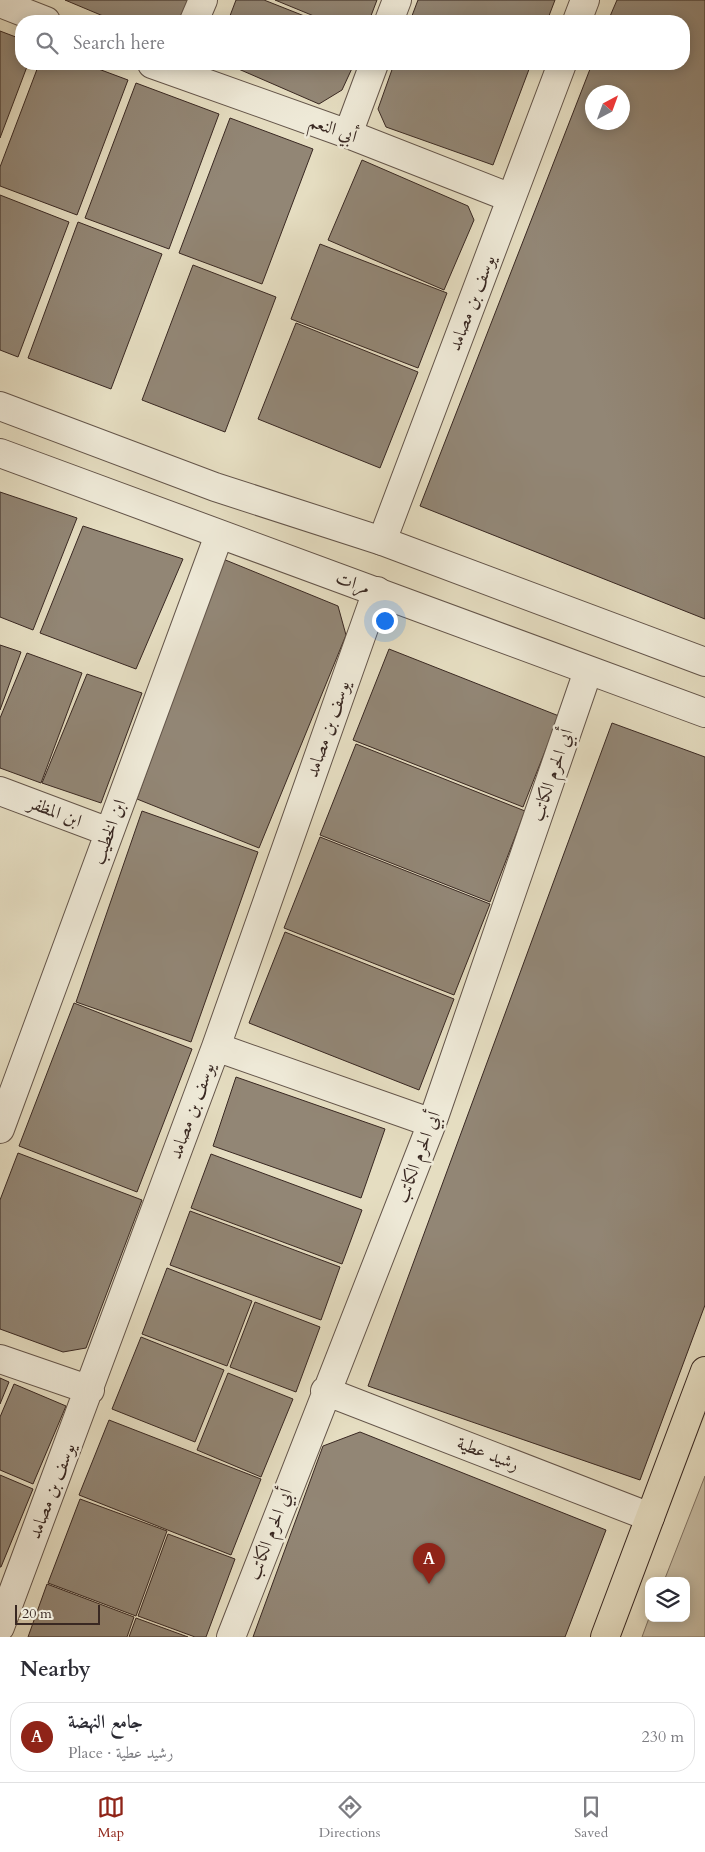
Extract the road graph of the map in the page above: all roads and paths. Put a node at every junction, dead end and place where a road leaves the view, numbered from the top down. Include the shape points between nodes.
1 (203, 0) edge
2 (397, 0) edge
3 (585, 0) edge
4 (0, 3) edge
5 (31, 15) edge
6 (197, 15) edge
7 (391, 15) edge
8 (579, 15) edge
9 (176, 70) edge
10 (372, 70) edge
11 (560, 70) edge
12 (348, 134) junction
13 (511, 198) junction
14 (0, 406) edge
15 (0, 453) edge
16 (219, 535) junction
17 (382, 541) junction
18 (377, 591) junction
19 (705, 662) edge
20 (588, 671) junction
21 (705, 713) edge
22 (0, 791) edge
23 (110, 832) junction
24 (216, 1047) junction
25 (432, 1123) junction
26 (0, 1129) edge
27 (0, 1359) edge
28 (705, 1371) edge
29 (90, 1390) junction
30 (325, 1391) junction
31 (650, 1517) junction
32 (0, 1627) edge
33 (231, 1637) edge
34 (605, 1637) edge

1 - 6 street
2 - 7 street
3 - 8 street
4 - 5 street
9 - 12 street, أبي النعم
10 - 12 street
11 - 13 street, يوسف بن مصامد
12 - 13 street, أبي النعم
13 - 17 street, يوسف بن مصامد
14 - 17 street via 216,487
15 - 16 street, مرات
16 - 18 street, مرات
16 - 23 street, ابن الخطيب
17 - 19 street
18 - 20 street, مرات
18 - 24 street, يوسف بن مصامد
20 - 21 street, مرات
20 - 25 street, أبي الحرم الكاتب
22 - 23 street, ابن المظفر
23 - 26 street, ابن الخطيب
24 - 25 street
24 - 29 street, يوسف بن مصامد
25 - 30 street, أبي الحرم الكاتب
27 - 29 street
28 - 31 main road
29 - 32 street, يوسف بن مصامد
30 - 31 street, رشيد عطية
30 - 33 street, أبي الحرم الكاتب
31 - 34 main road

